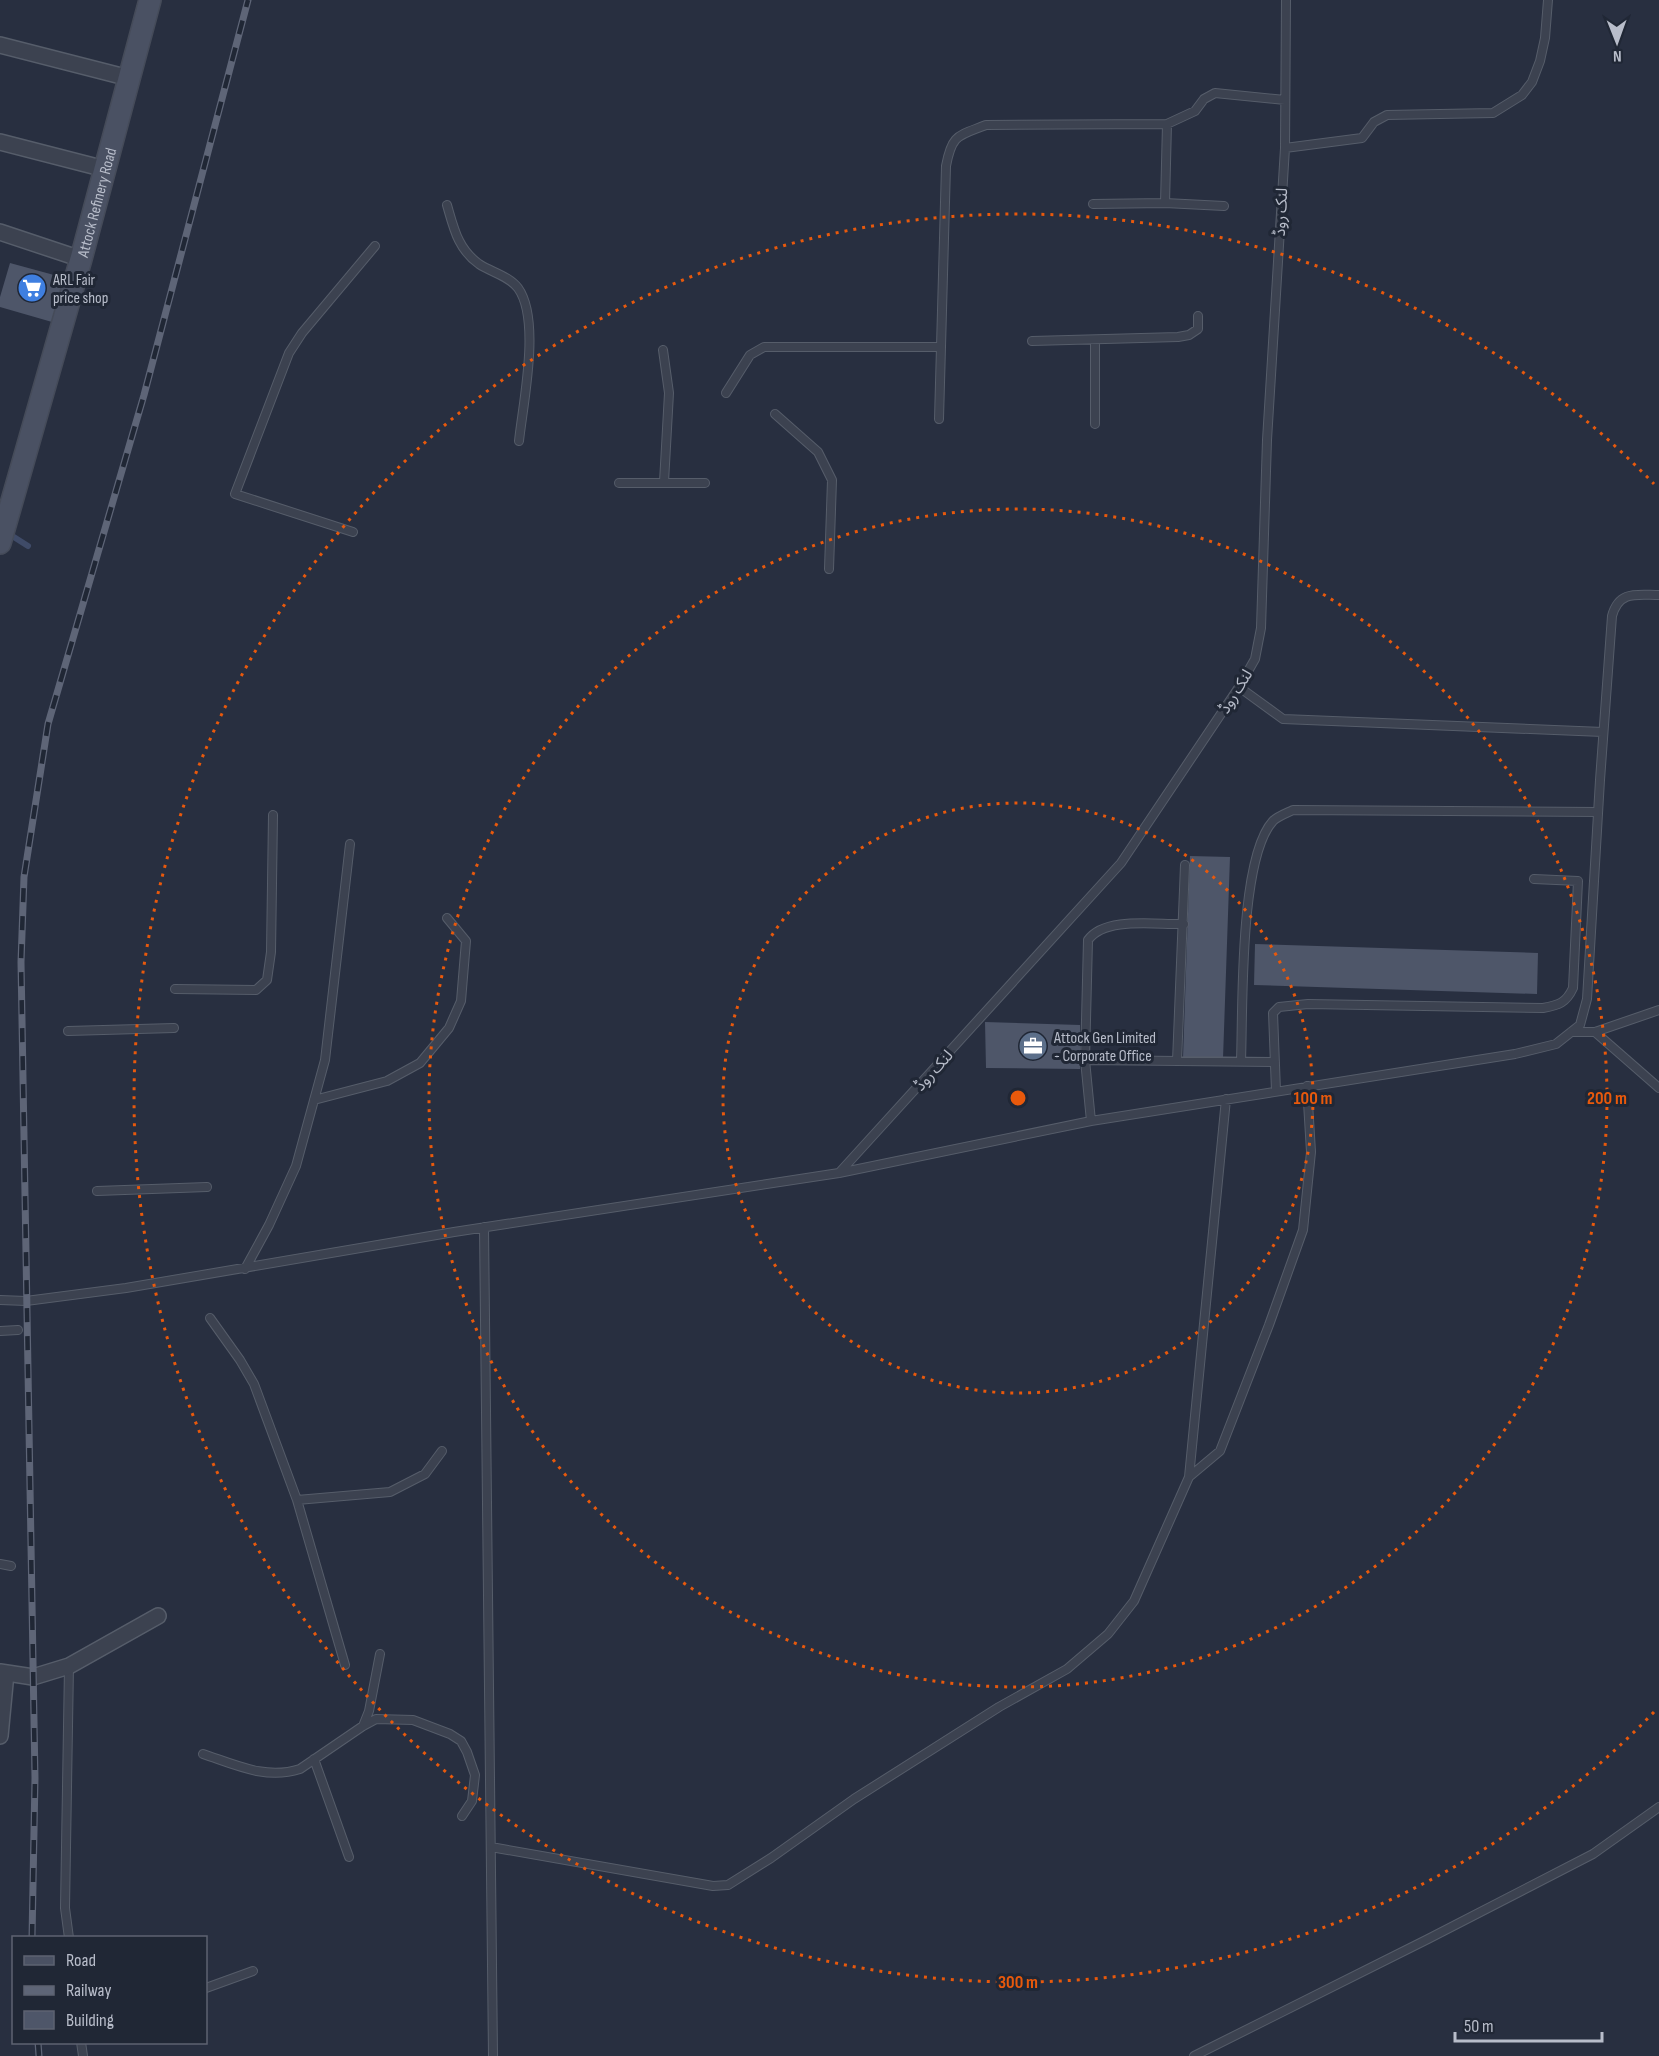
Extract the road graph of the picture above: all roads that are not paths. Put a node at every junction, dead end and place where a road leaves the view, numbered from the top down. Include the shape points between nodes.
1 (150, 0) edge
2 (1286, 0) edge
3 (1548, 0) edge
4 (0, 45) edge
5 (129, 78) junction
6 (1285, 100) junction
7 (1167, 124) junction
8 (0, 142) edge
9 (1285, 148) junction
10 (105, 169) junction
11 (1166, 203) junction
12 (1093, 204) dead end
13 (447, 206) dead end
14 (1224, 206) dead end
15 (0, 232) edge
16 (375, 246) dead end
17 (81, 259) junction
18 (1198, 316) dead end
19 (1032, 341) dead end
20 (1095, 341) junction
21 (940, 346) junction
22 (663, 350) dead end
23 (726, 393) dead end
24 (775, 414) dead end
25 (939, 419) dead end
26 (1095, 424) dead end
27 (519, 441) dead end
28 (664, 482) junction
29 (620, 483) dead end
30 (705, 483) dead end
31 (353, 532) dead end
32 (0, 543) edge
33 (829, 569) dead end
34 (1659, 595) edge
35 (1239, 687) junction
36 (1603, 732) junction
37 (1598, 812) junction
38 (273, 815) dead end
39 (350, 844) dead end
40 (1185, 865) dead end
41 (1534, 879) dead end
42 (447, 918) dead end
43 (1184, 924) junction
44 (175, 988) dead end
45 (1659, 1010) edge
46 (174, 1028) dead end
47 (68, 1030) dead end
48 (1571, 1032) junction
49 (1595, 1032) junction
50 (1085, 1060) junction
51 (1177, 1061) junction
52 (1241, 1061) junction
53 (1275, 1062) junction
54 (1307, 1086) junction
55 (1659, 1088) edge
56 (1276, 1091) junction
57 (1226, 1099) junction
58 (314, 1100) junction
59 (1091, 1121) junction
60 (839, 1173) junction
61 (207, 1187) dead end
62 (97, 1191) dead end
63 (484, 1227) junction
64 (245, 1269) junction
65 (0, 1300) edge
66 (210, 1318) dead end
67 (18, 1330) dead end
68 (0, 1331) edge
69 (442, 1451) dead end
70 (1189, 1477) junction
71 (297, 1500) junction
72 (0, 1564) edge
73 (11, 1566) dead end
74 (158, 1616) dead end
75 (380, 1654) dead end
76 (345, 1665) dead end
77 (69, 1666) junction
78 (3, 1673) edge
79 (363, 1726) junction
80 (0, 1736) edge
81 (203, 1754) dead end
82 (314, 1760) junction
83 (1659, 1807) edge
84 (462, 1816) dead end
85 (491, 1847) junction
86 (349, 1857) dead end
87 (69, 1936) edge
88 (253, 1971) dead end
89 (207, 1988) edge
90 (493, 2056) edge
91 (1194, 2056) edge

1 - 5 street, Attock Refinery Road
2 - 6 lane, لنک روڈ
3 - 9 lane via 1545,38 1532,82 1522,96 1493,113 1387,115 1374,122 1362,138
4 - 5 street
5 - 10 street, Attock Refinery Road
6 - 7 lane via 1215,93 1195,111
6 - 9 lane, لنک روڈ
7 - 11 lane
7 - 21 lane via 986,125 958,135 949,148 946,166
8 - 10 street
9 - 35 lane, لنک روڈ via 1267,440 1261,628 1255,659
10 - 17 street, Attock Refinery Road
11 - 12 lane
11 - 14 lane
13 - 27 lane via 460,246 479,264 518,288 527,310 531,334
15 - 17 street
16 - 31 lane via 289,353 235,494
17 - 32 street, Attock Refinery Road
18 - 20 lane via 1198,329 1178,338
19 - 20 lane
20 - 26 lane
21 - 23 lane via 764,347 750,355
21 - 25 lane
22 - 28 lane via 669,393
24 - 33 lane via 818,452 832,480
28 - 29 lane
28 - 30 lane
34 - 36 lane via 1635,595 1615,603
35 - 36 lane via 1283,719
35 - 60 lane, لنک روڈ via 1121,863
36 - 37 lane
37 - 48 lane via 1587,999 1580,1025
37 - 52 lane via 1293,810 1275,819 1261,841 1250,888
38 - 44 lane via 267,980 256,990
39 - 58 lane via 325,1060
40 - 43 lane
41 - 53 lane via 1578,881 1573,988 1561,1004 1543,1008 1308,1004 1279,1007 1273,1013
42 - 58 lane via 466,941 461,1001 449,1028 420,1063 387,1081
43 - 50 lane via 1105,927 1088,940
43 - 51 lane
45 - 49 lane
46 - 47 lane
48 - 49 lane
48 - 54 lane via 1556,1044 1515,1054
49 - 55 lane
50 - 51 lane
50 - 59 lane
51 - 52 lane
52 - 53 lane
53 - 56 lane
54 - 56 lane
54 - 70 lane via 1311,1152 1303,1230 1220,1451
56 - 57 lane
57 - 59 lane
57 - 70 lane
58 - 64 lane via 296,1166
59 - 60 lane
60 - 63 lane
61 - 62 lane
63 - 64 lane
63 - 85 lane
64 - 65 lane via 26,1301
66 - 71 lane via 254,1384
67 - 68 lane
69 - 71 lane via 425,1474 390,1492
70 - 85 lane via 1134,1601 1108,1634 1066,1669 912,1762 728,1885 713,1886
71 - 76 lane
72 - 73 lane
74 - 77 street
75 - 79 lane
77 - 78 street via 33,1677
77 - 87 lane via 65,1908
78 - 80 street
79 - 82 lane
79 - 84 lane via 376,1719 412,1720 460,1741 474,1775 472,1801
81 - 82 lane via 276,1774 300,1769
82 - 86 lane
83 - 91 lane via 1593,1854
85 - 90 lane
88 - 89 lane

